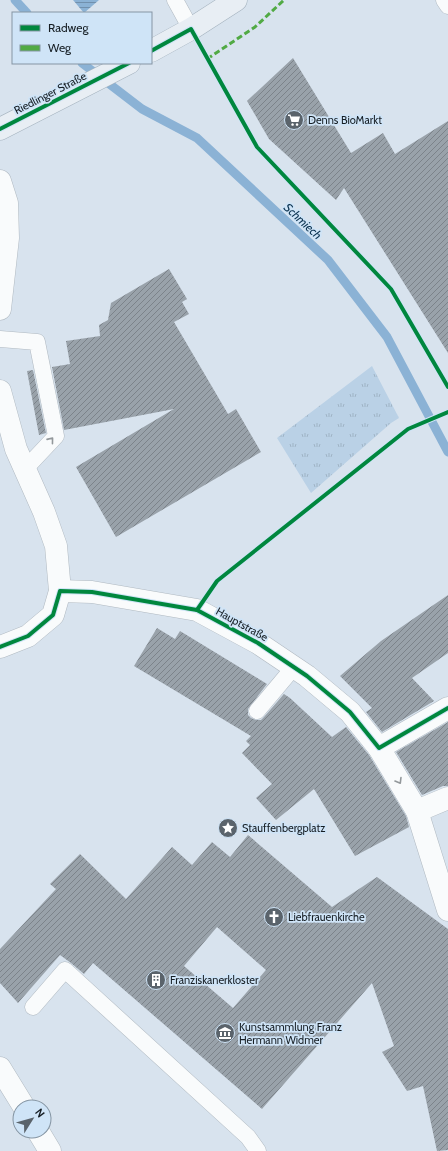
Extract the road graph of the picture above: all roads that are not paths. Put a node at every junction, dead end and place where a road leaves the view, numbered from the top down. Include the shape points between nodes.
1 (175, 0) edge
2 (236, 0) edge
3 (444, 0) edge
4 (448, 6) edge
5 (191, 29) junction
6 (152, 50) edge
7 (127, 64) edge
8 (0, 129) edge
9 (0, 181) edge
10 (0, 309) edge
11 (0, 339) edge
12 (0, 391) edge
13 (26, 469) junction
14 (60, 590) junction
15 (0, 647) edge
16 (294, 667) junction
17 (448, 708) edge
18 (257, 711) dead end
19 (379, 748) junction
20 (448, 798) edge
21 (417, 811) junction
22 (448, 910) edge
23 (33, 1007) dead end
24 (0, 1068) edge
25 (19, 1099) edge
26 (43, 1139) edge
27 (50, 1151) edge
28 (258, 1151) edge

1 - 5 lane
2 - 5 main road
3 - 4 lane
5 - 6 main road
7 - 8 main road, Riedlinger Straße
9 - 10 street via 7,203 8,238
13 -> 11 lane via 56,436 37,342
12 - 13 street via 16,449
13 - 14 street via 56,546
14 - 15 street via 53,615 28,636
14 - 16 street, Hauptstraße via 92,592 196,610 258,643
16 - 18 lane
16 - 19 street, Hauptstraße via 350,712
17 - 19 street
19 -> 21 street, Hauptstraße
20 - 21 street
21 - 22 street, Hauptstraße
23 - 28 lane via 65,970 248,1137
24 - 25 street
26 - 27 street

